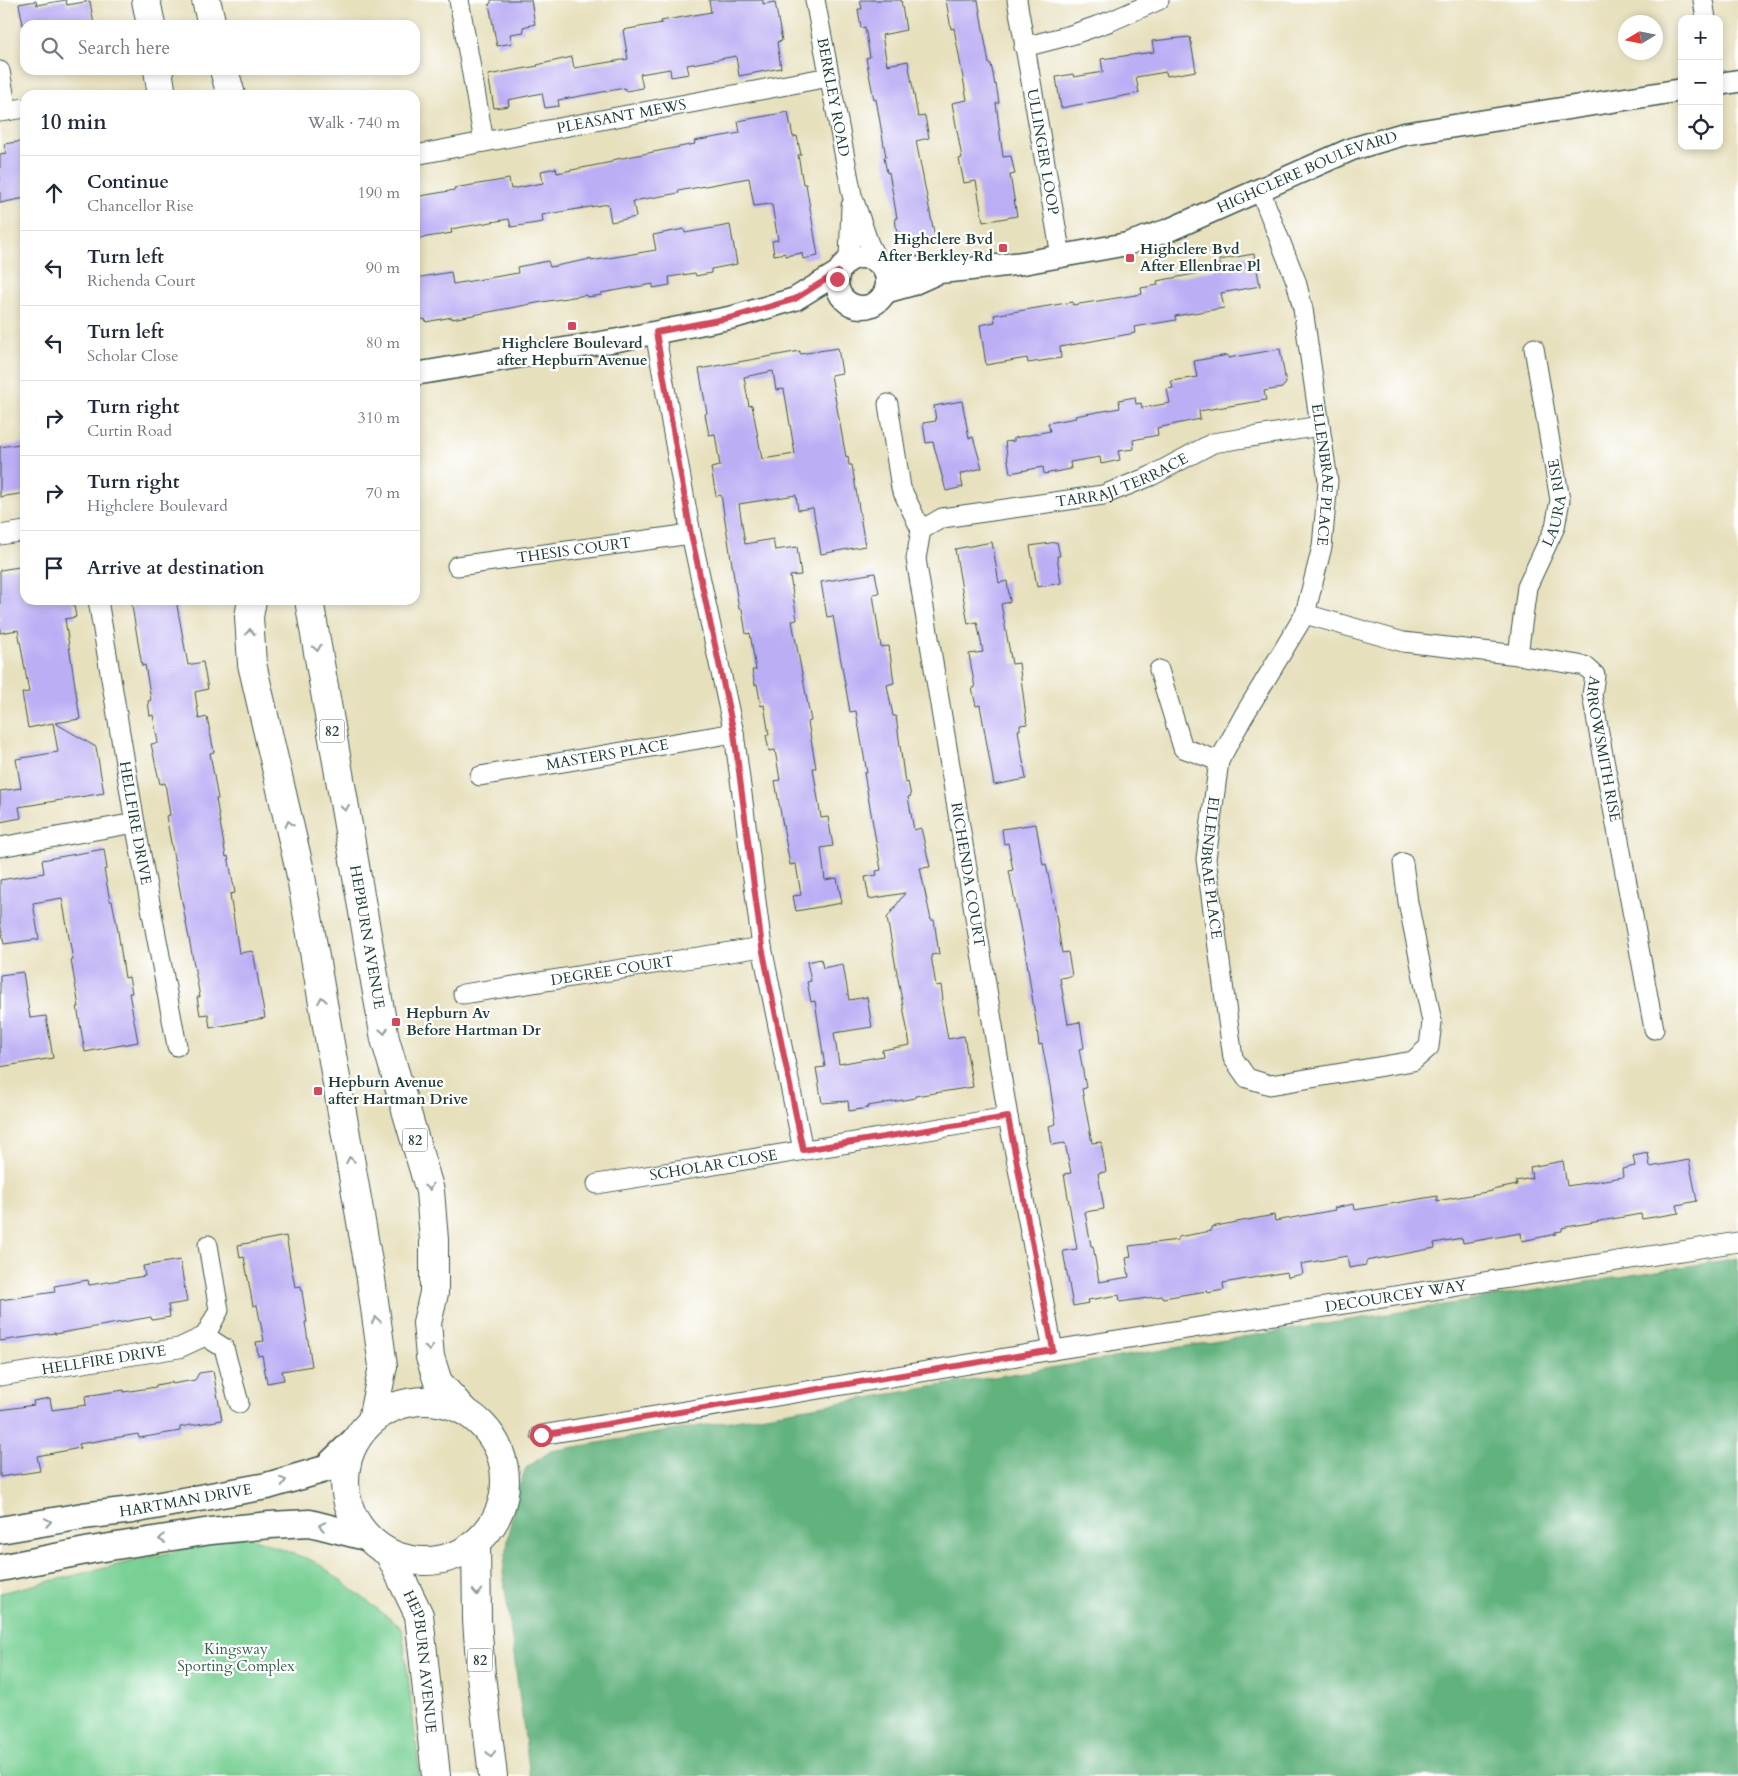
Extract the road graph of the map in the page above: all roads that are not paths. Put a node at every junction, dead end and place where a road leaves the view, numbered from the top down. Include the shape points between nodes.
1 (146, 0) edge
2 (206, 0) edge
3 (459, 0) edge
4 (815, 0) edge
5 (1018, 0) edge
6 (1159, 0) edge
7 (1703, 0) edge
8 (1705, 15) edge
9 (149, 20) edge
10 (211, 20) edge
11 (1024, 47) junction
12 (0, 71) edge
13 (159, 75) edge
14 (225, 75) edge
15 (829, 77) junction
16 (1738, 81) edge
17 (1723, 83) edge
18 (161, 90) edge
19 (229, 90) edge
20 (1678, 91) edge
21 (11, 110) edge
22 (484, 142) junction
23 (420, 154) edge
24 (1260, 190) junction
25 (852, 195) junction
26 (1061, 256) junction
27 (844, 266) junction
28 (881, 266) junction
29 (939, 272) junction
30 (885, 292) junction
31 (795, 299) junction
32 (843, 299) junction
33 (656, 332) junction
34 (1534, 348) dead end
35 (420, 373) edge
36 (888, 404) dead end
37 (1320, 426) junction
38 (921, 530) junction
39 (20, 532) edge
40 (691, 534) junction
41 (0, 535) edge
42 (457, 566) dead end
43 (99, 605) edge
44 (251, 605) edge
45 (310, 605) edge
46 (1305, 614) junction
47 (1518, 655) junction
48 (1159, 670) dead end
49 (734, 733) junction
50 (1219, 761) junction
51 (480, 776) dead end
52 (135, 823) junction
53 (0, 847) edge
54 (1404, 863) dead end
55 (762, 947) junction
56 (463, 994) dead end
57 (1654, 1029) dead end
58 (177, 1046) dead end
59 (1008, 1117) junction
60 (803, 1150) junction
61 (597, 1184) dead end
62 (1738, 1242) edge
63 (208, 1245) dead end
64 (205, 1336) junction
65 (1053, 1350) junction
66 (0, 1376) edge
67 (239, 1403) dead end
68 (463, 1410) junction
69 (365, 1429) junction
70 (541, 1435) dead end
71 (0, 1530) edge
72 (476, 1544) junction
73 (379, 1546) junction
74 (0, 1568) edge
75 (436, 1776) edge
76 (493, 1776) edge

1 - 9 main road
2 - 10 main road
3 - 22 street
4 - 15 street, BERKLEY ROAD
5 - 11 street, ULLINGER LOOP
6 - 11 street via 1071,35
7 - 8 street
11 - 26 street, ULLINGER LOOP
12 - 21 street
13 - 18 main road
14 - 19 main road
15 - 22 street, PLEASANT MEWS
15 - 25 street, BERKLEY ROAD
16 - 17 street
20 - 24 street, HIGHCLERE BOULEVARD via 1404,134 1352,149
22 - 23 street, PLEASANT MEWS
24 - 26 street, HIGHCLERE BOULEVARD via 1169,230 1127,244
24 - 37 street, ELLENBRAE PLACE via 1296,280
25 - 27 street, BERKLEY ROAD
25 - 28 street, BERKLEY ROAD via 869,244
26 - 29 street, HIGHCLERE BOULEVARD via 1023,264
27 - 28 street, HIGHCLERE BOULEVARD via 864,257
27 - 31 street, HIGHCLERE BOULEVARD
27 - 32 street via 837,286
28 - 29 street, HIGHCLERE BOULEVARD
28 - 30 street via 886,276
29 - 30 street, HIGHCLERE BOULEVARD
30 - 32 street, HIGHCLERE BOULEVARD via 874,304 866,307
31 - 32 street, HIGHCLERE BOULEVARD
31 - 33 street, HIGHCLERE BOULEVARD via 734,317
33 - 35 street, HIGHCLERE BOULEVARD
33 - 40 street
34 - 47 street, LAURA RISE via 1560,500 1555,527 1527,587
36 - 38 street via 901,488
37 - 38 street, TARRAJI TERRACE via 1213,443 1151,476 1102,495 942,518
37 - 46 street, ELLENBRAE PLACE via 1328,481 1322,547
38 - 59 street, RICHENDA COURT via 916,560
39 - 41 street
40 - 42 street, THESIS COURT
40 - 49 street
43 - 52 street, HELLFIRE DRIVE
69 -> 44 main road via 383,1366 300,871 252,664
45 -> 68 main road, HEPBURN AVENUE / 82 via 385,1039 430,1191 434,1240 434,1293 427,1323 430,1357 438,1382
46 - 47 street, ARROWSMITH RISE via 1403,642
46 - 50 street, ELLENBRAE PLACE
47 - 57 street, ARROWSMITH RISE via 1585,666 1595,675 1592,694
48 - 50 street via 1183,748
49 - 51 street, MASTERS PLACE
49 - 55 street
50 - 54 street, ELLENBRAE PLACE via 1206,859 1233,1058 1247,1078 1270,1085 1413,1061 1429,1047 1432,1022 1408,902
52 - 53 street
52 - 58 street, HELLFIRE DRIVE
55 - 56 street, DEGREE COURT
55 - 60 street
59 - 60 street, SCHOLAR CLOSE
59 - 65 street, RICHENDA COURT
60 - 61 street, SCHOLAR CLOSE
62 - 65 street, DECOURCEY WAY
63 - 64 street via 219,1310
64 - 66 street, HELLFIRE DRIVE via 179,1348
64 - 67 street via 224,1348
65 - 70 street, DECOURCEY WAY
68 - 69 main road, 82 via 436,1401 414,1401 390,1409
68 - 72 main road, 82 via 485,1427 500,1454 505,1489 495,1520
71 -> 69 main road, HARTMAN DRIVE via 267,1486 325,1469
69 - 73 main road via 348,1459 345,1481 351,1512
72 - 73 main road, 82 via 457,1555 434,1561 408,1560
72 -> 76 main road, 82 via 481,1675
73 -> 74 main road via 310,1523 270,1525 91,1550
73 - 75 main road, HEPBURN AVENUE via 419,1615

